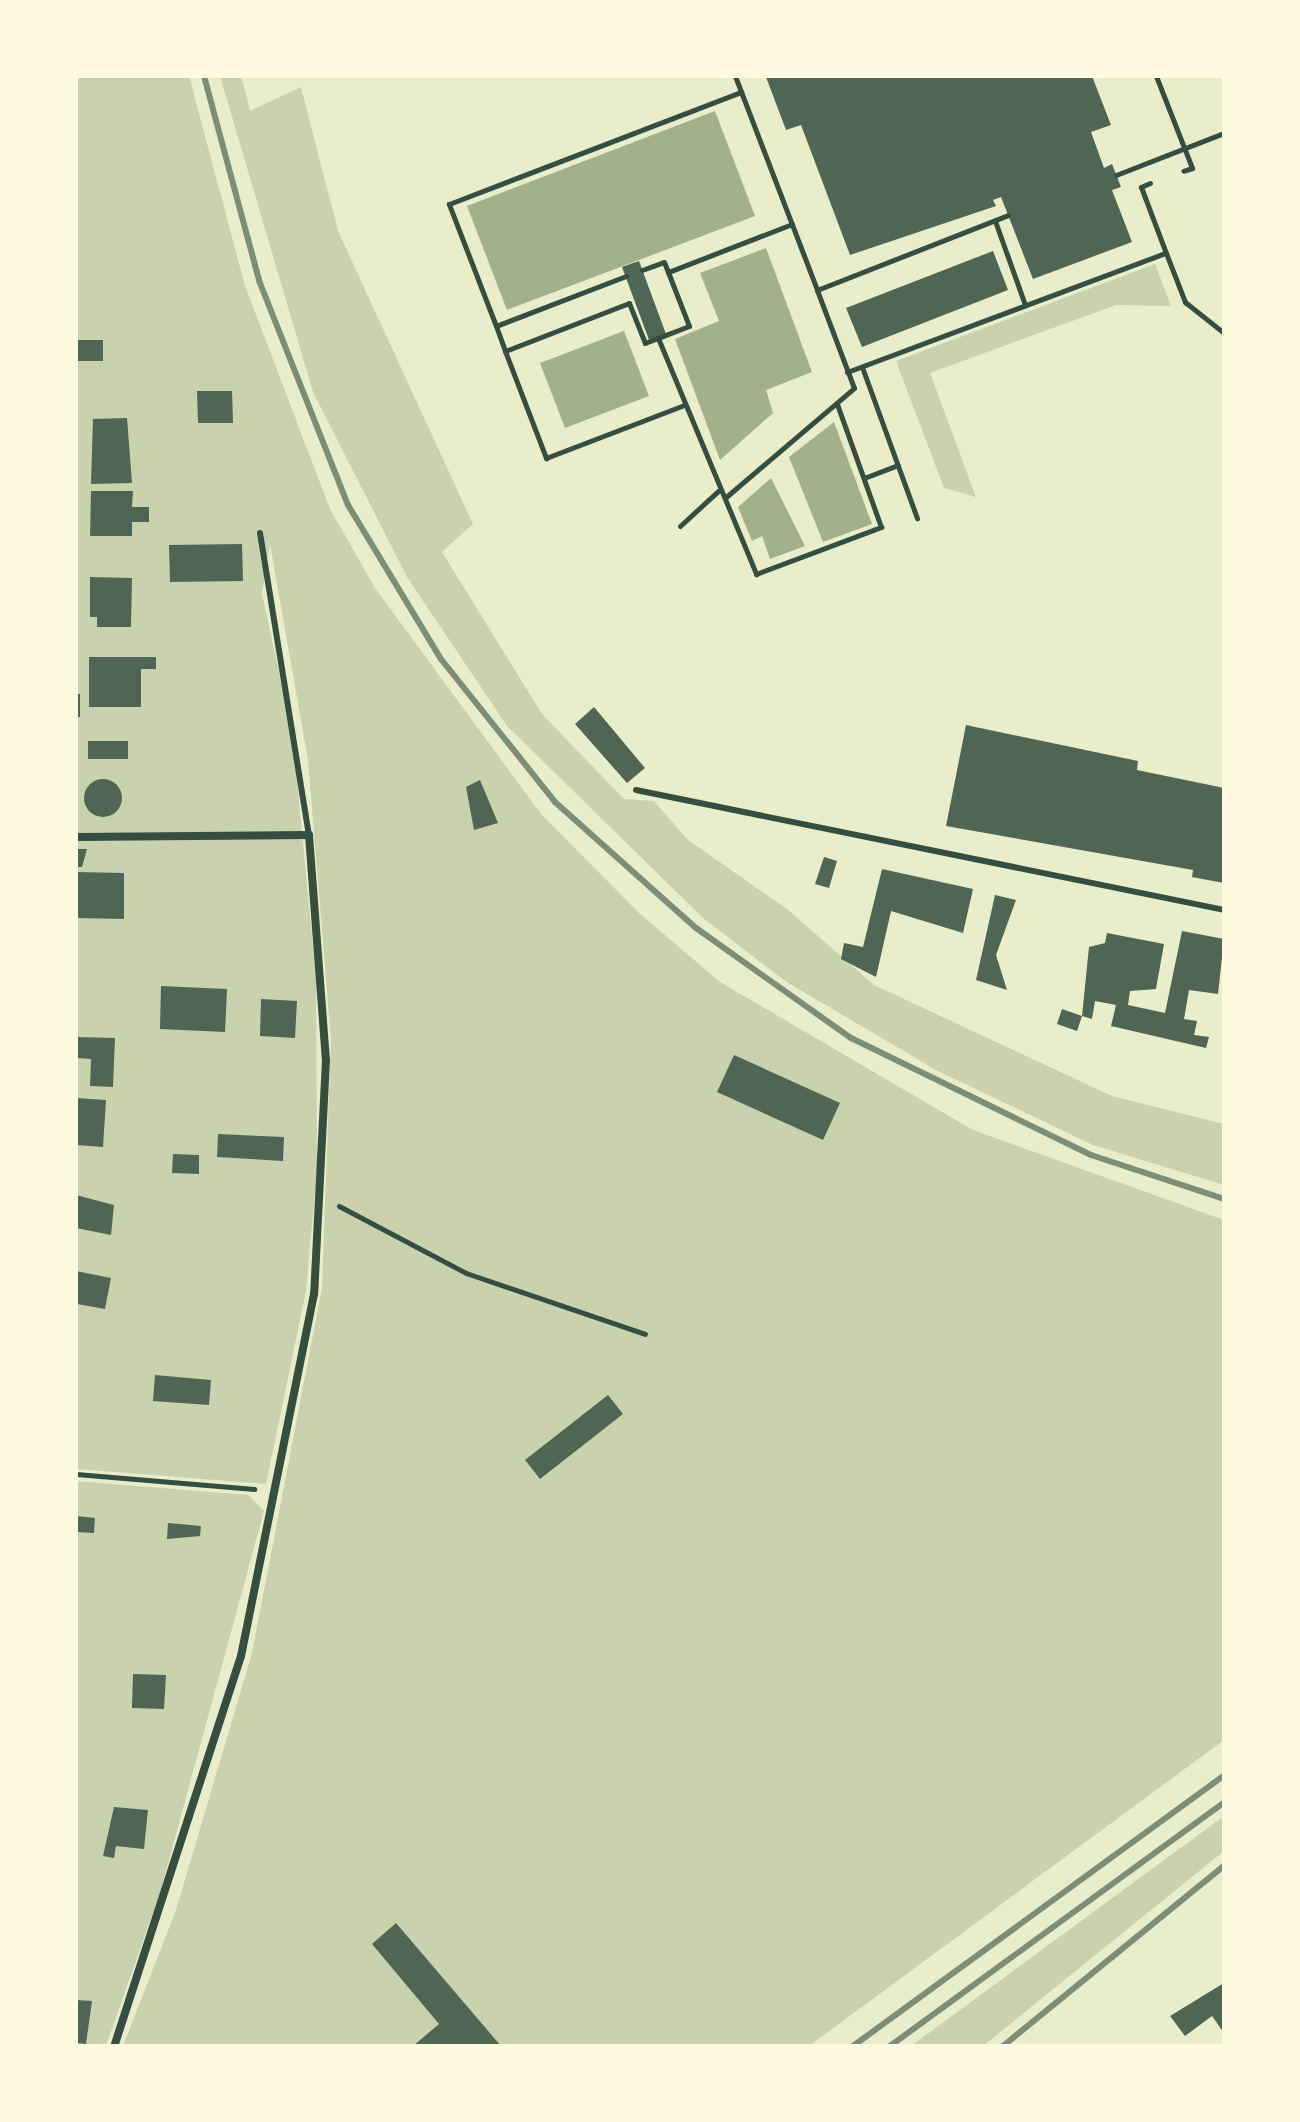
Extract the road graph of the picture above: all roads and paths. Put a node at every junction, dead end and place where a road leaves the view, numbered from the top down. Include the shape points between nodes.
1 (735, 76) edge
2 (1156, 76) edge
3 (741, 92) junction
4 (1224, 133) edge
5 (1183, 148) junction
6 (1183, 171) dead end
7 (1116, 175) dead end
8 (1150, 183) dead end
9 (1008, 215) dead end
10 (995, 221) junction
11 (792, 224) junction
12 (1166, 253) junction
13 (642, 270) dead end
14 (668, 272) junction
15 (626, 276) dead end
16 (817, 290) junction
17 (1025, 305) junction
18 (496, 326) junction
19 (1224, 333) edge
20 (658, 338) junction
21 (505, 351) junction
22 (862, 367) junction
23 (847, 372) junction
24 (837, 404) junction
25 (684, 405) junction
26 (898, 465) junction
27 (864, 478) junction
28 (718, 491) junction
29 (726, 497) junction
30 (917, 518) dead end
31 (680, 526) dead end
32 (260, 533) dead end
33 (636, 790) dead end
34 (309, 835) junction
35 (76, 837) edge
36 (1224, 910) edge
37 (324, 1198) junction
38 (645, 1334) dead end
39 (76, 1474) edge
40 (277, 1491) junction
41 (114, 2046) edge

1 - 3 path
2 - 5 path
3 - 11 path
3 - 18 path via 449,204
4 - 5 path
5 - 6 path via 1192,168
5 - 7 path
8 - 12 path via 1141,187
9 - 10 path
10 - 16 path
10 - 17 path
11 - 14 path
11 - 16 path
12 - 17 path
12 - 19 path via 1185,302
13 - 14 path via 664,262
14 - 20 path via 689,326
15 - 18 path
16 - 23 path
17 - 22 path
18 - 21 path
20 - 21 path via 645,343 629,303
20 - 25 path
21 - 25 path via 546,458
22 - 23 path
22 - 26 path
23 - 24 path via 854,388
24 - 27 path
24 - 29 path
25 - 28 path
26 - 27 path
26 - 30 path
27 - 29 path via 881,527 756,574
28 - 29 path
28 - 31 path
32 - 34 lane
33 - 36 lane
34 - 35 street
34 - 37 street via 324,982
37 - 38 path via 466,1273
37 - 40 street
39 - 40 path
40 - 41 street via 241,1656

